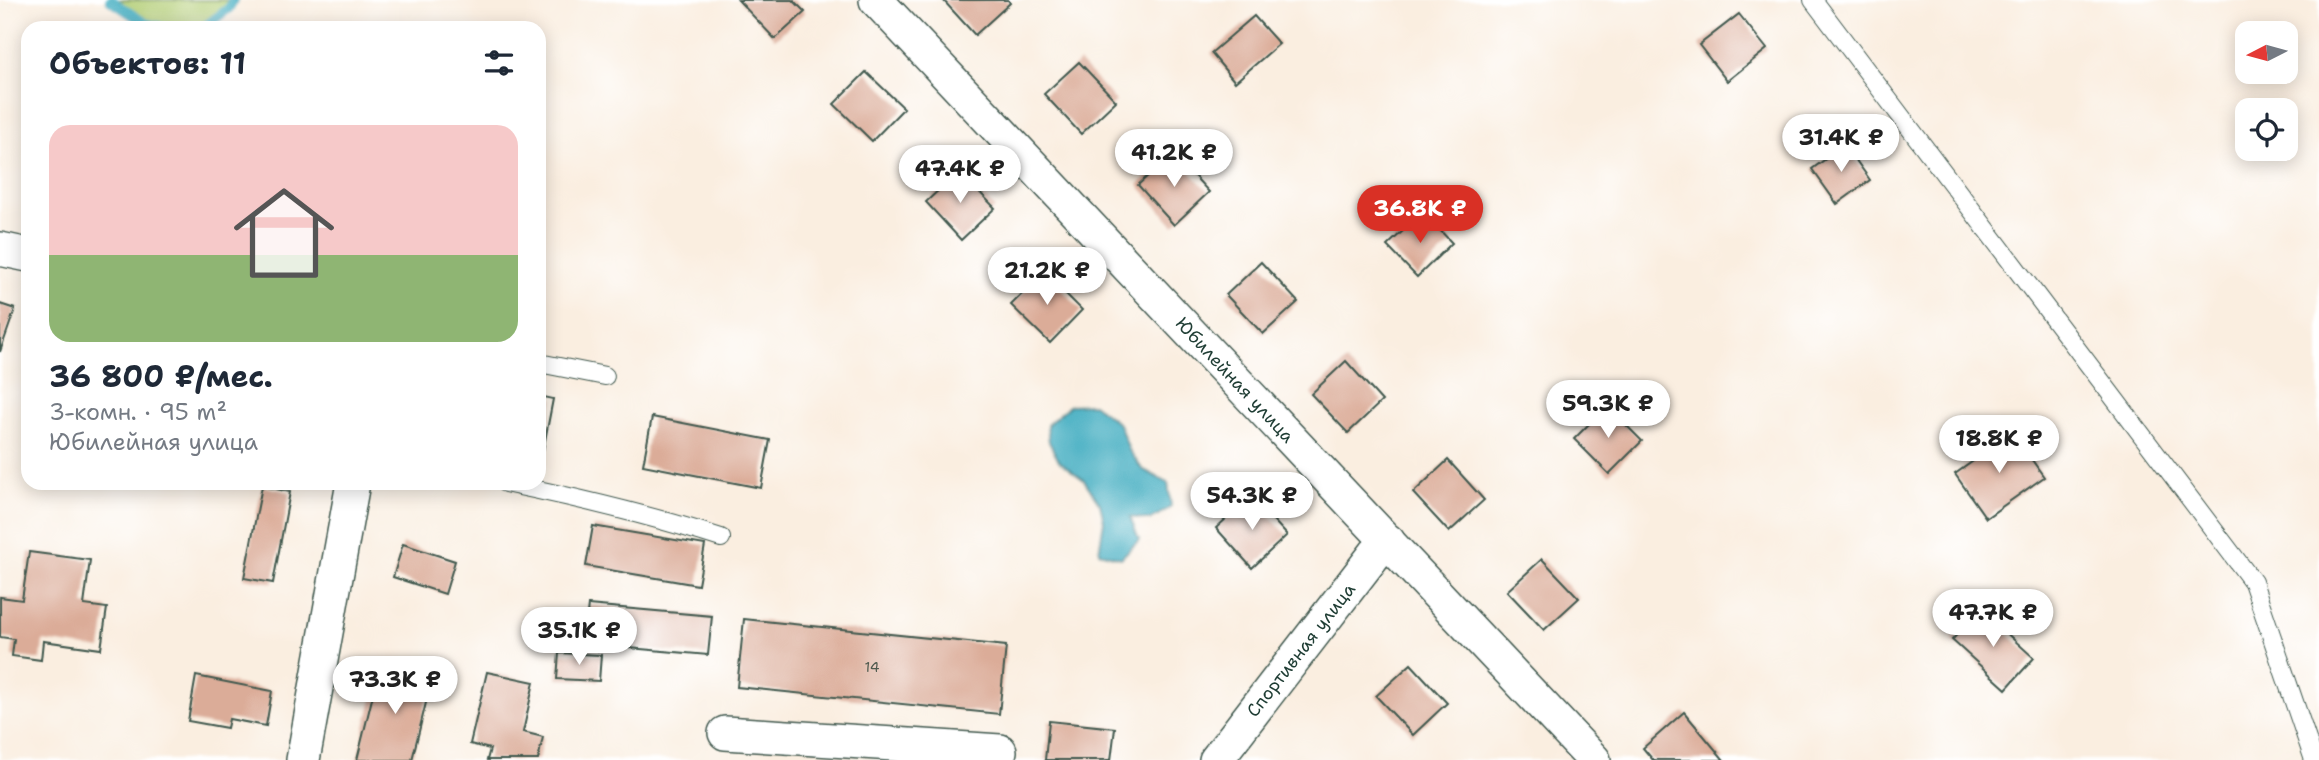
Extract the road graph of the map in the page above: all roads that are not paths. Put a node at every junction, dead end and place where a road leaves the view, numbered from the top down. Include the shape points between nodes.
1 (876, 0) edge
2 (1813, 0) edge
3 (0, 249) edge
4 (21, 254) edge
5 (546, 364) edge
6 (605, 376) dead end
7 (352, 490) edge
8 (536, 490) edge
9 (721, 538) dead end
10 (1388, 541) junction
11 (725, 733) dead end
12 (303, 760) edge
13 (998, 760) edge
14 (1216, 760) edge
15 (1594, 760) edge
16 (2314, 760) edge

1 - 10 street, Юбилейная улица
2 - 16 lane via 2253,582
3 - 4 street
5 - 6 lane
7 - 12 street
8 - 9 lane
10 - 14 street, Спортивная улица
10 - 15 street, Юбилейная улица
11 - 13 street via 1000,751

